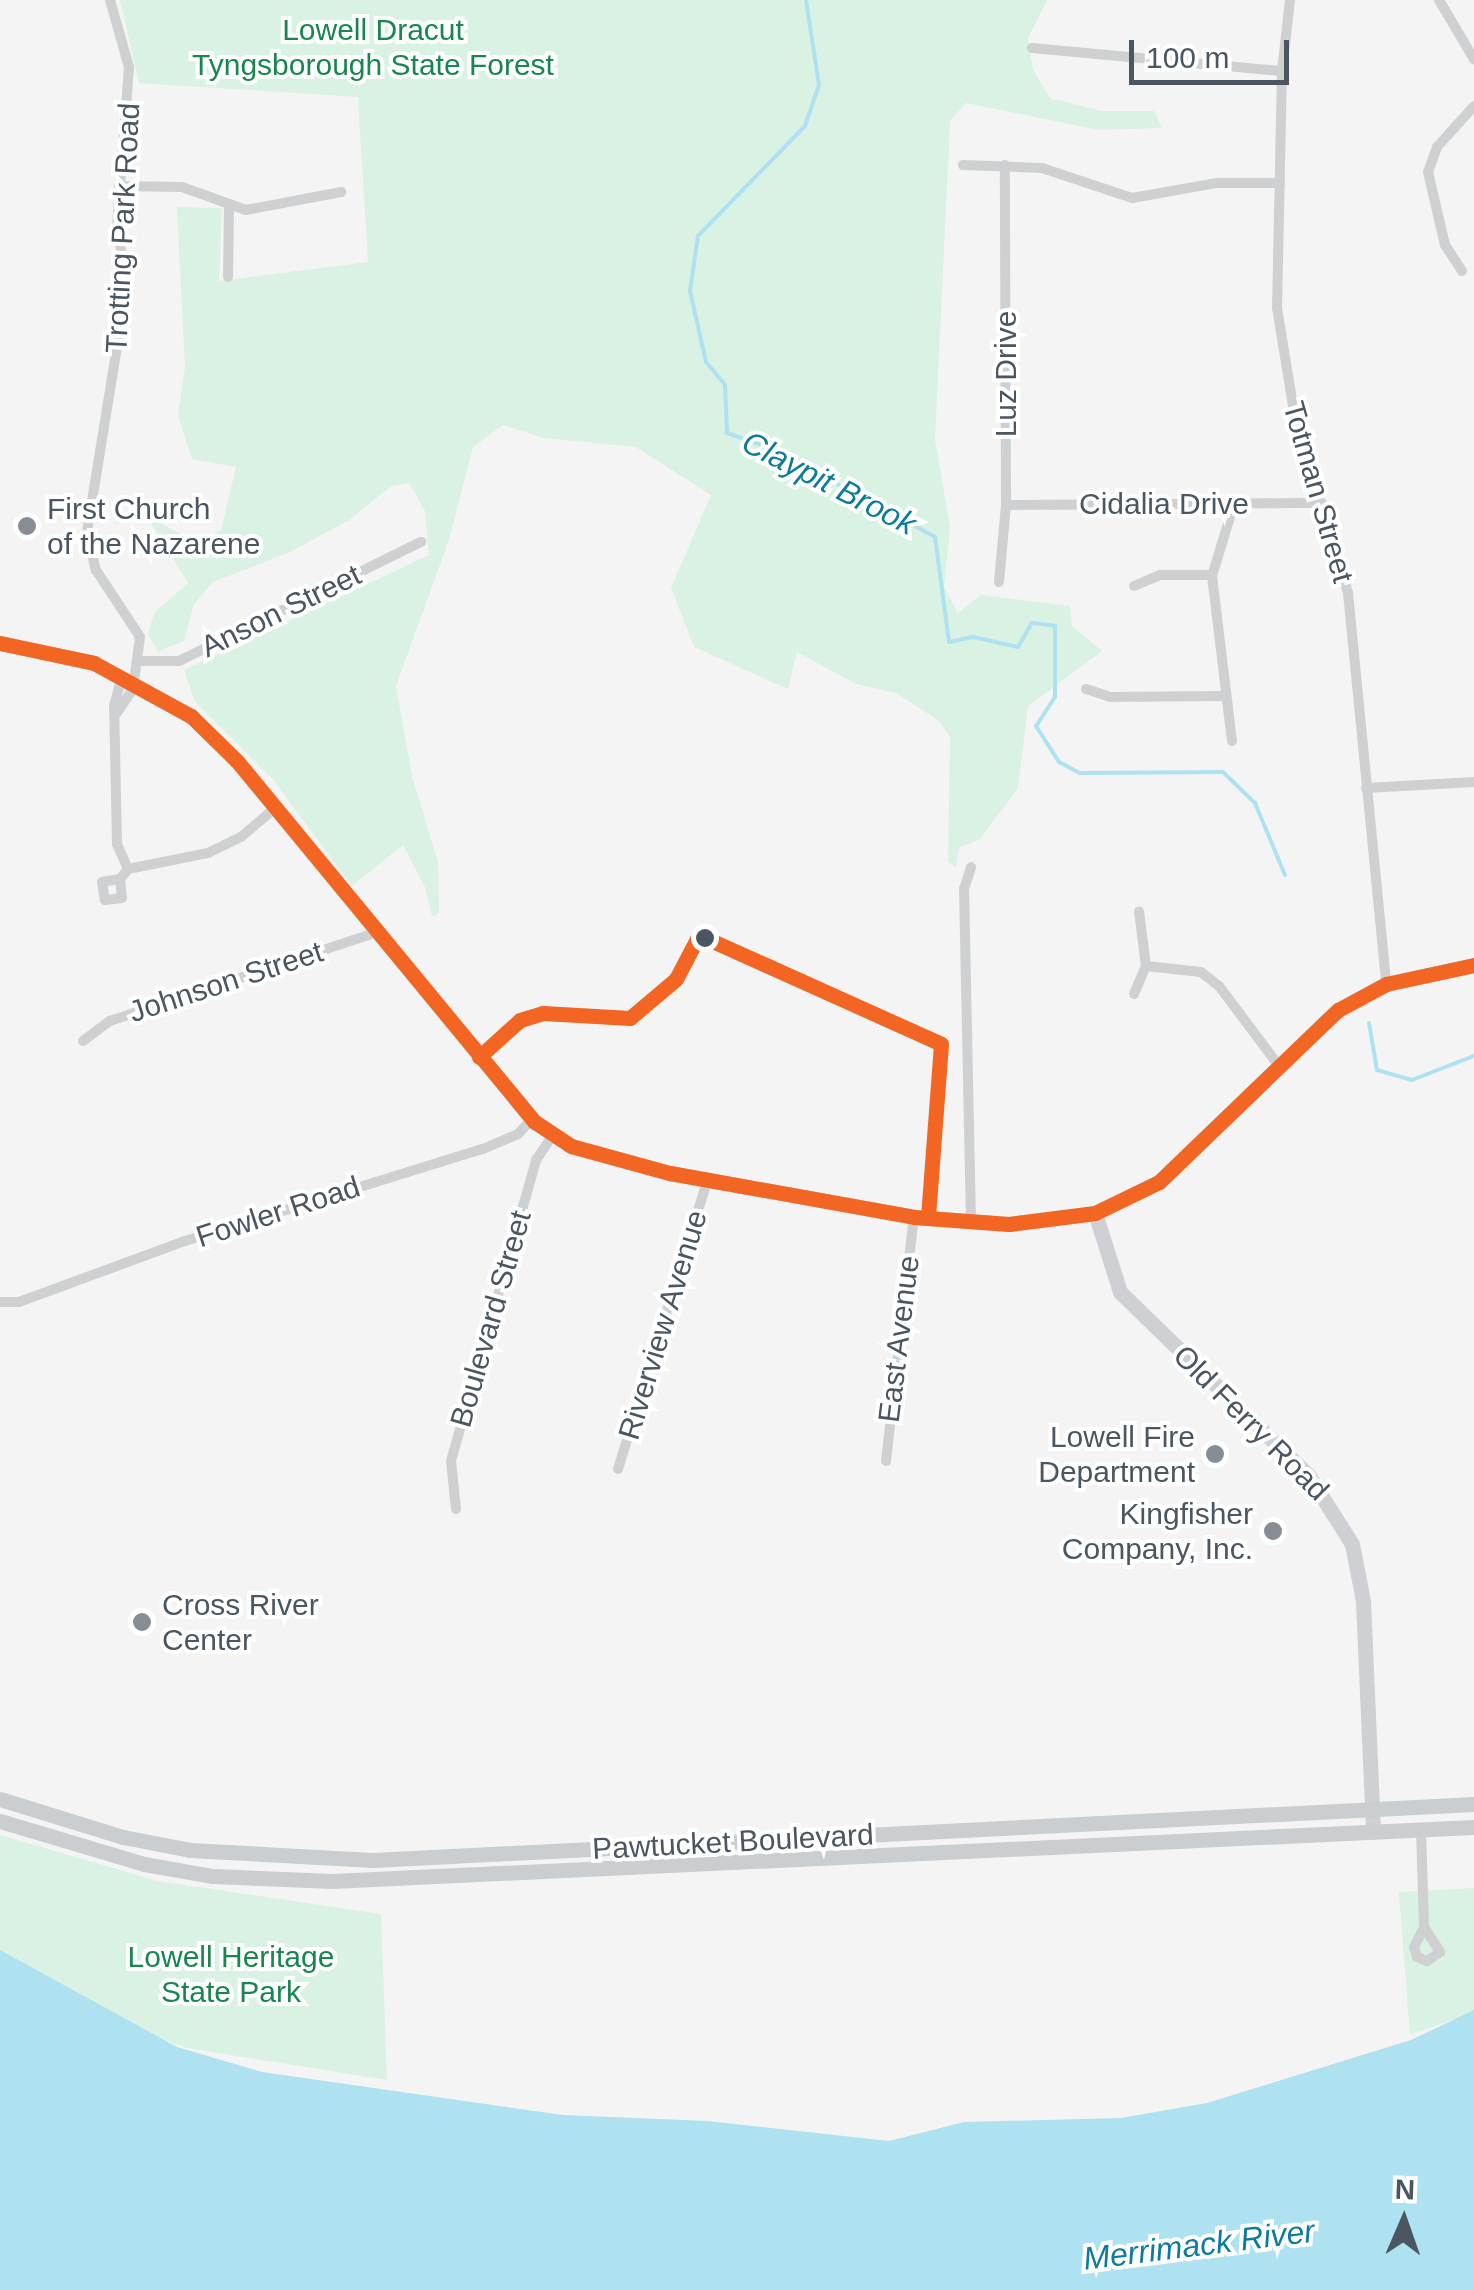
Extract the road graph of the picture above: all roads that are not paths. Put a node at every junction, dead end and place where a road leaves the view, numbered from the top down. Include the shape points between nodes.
1 (110, 0) edge
2 (1290, 0) edge
3 (1438, 0) edge
4 (1032, 48) dead end
5 (1474, 59) edge
6 (1282, 71) junction
7 (1474, 106) edge
8 (963, 164) dead end
9 (1006, 166) junction
10 (1280, 184) junction
11 (119, 186) junction
12 (341, 192) dead end
13 (229, 204) junction
14 (1462, 271) dead end
15 (228, 276) dead end
16 (1322, 503) junction
17 (1234, 504) junction
18 (1006, 505) junction
19 (421, 542) dead end
20 (1212, 576) junction
21 (1000, 582) dead end
22 (1134, 586) dead end
23 (0, 643) edge
24 (137, 661) junction
25 (130, 679) junction
26 (1086, 690) dead end
27 (1226, 696) junction
28 (1232, 742) dead end
29 (1474, 782) edge
30 (1366, 788) junction
31 (274, 809) junction
32 (971, 867) dead end
33 (128, 869) junction
34 (120, 879) dead end
35 (1138, 912) dead end
36 (374, 933) junction
37 (1474, 965) edge
38 (1146, 966) junction
39 (1386, 984) junction
40 (1134, 994) dead end
41 (83, 1041) dead end
42 (1279, 1066) junction
43 (532, 1119) junction
44 (552, 1136) junction
45 (707, 1181) junction
46 (1095, 1212) junction
47 (914, 1217) junction
48 (971, 1222) junction
49 (0, 1302) edge
50 (886, 1461) dead end
51 (618, 1469) dead end
52 (456, 1509) dead end
53 (0, 1799) edge
54 (1474, 1804) edge
55 (1372, 1810) junction
56 (0, 1821) edge
57 (1474, 1828) edge
58 (1422, 1830) junction
59 (1373, 1832) junction
60 (1424, 1926) dead end

1 - 11 street, Trotting Park Road via 129,67
2 - 6 street, Totman Street
3 - 5 street
4 - 6 street
6 - 10 street, Totman Street
7 - 14 street via 1437,146 1428,172 1445,245
8 - 9 street
9 - 10 street via 1042,168 1132,198 1216,183
9 - 18 street, Luz Drive
10 - 16 street, Totman Street via 1282,344 1298,436
11 - 13 street via 182,187
11 - 24 street, Trotting Park Road via 126,312 88,532 96,570 136,625
12 - 13 street via 273,210
13 - 15 street
16 - 17 street, Cidalia Drive
16 - 30 street, Totman Street via 1348,593
17 - 18 street, Cidalia Drive
17 - 20 street
18 - 21 street, Luz Drive
19 - 24 street, Anson Street via 179,661
20 - 22 street via 1160,575
20 - 27 street
23 - 25 main road via 67,654
24 - 25 street
25 - 31 main road via 204,726
25 - 33 street via 133,689 117,713 117,844
26 - 27 street via 1110,697
27 - 28 street
29 - 30 street
30 - 39 street, Totman Street
31 - 33 street via 220,848
31 - 36 main road
32 - 48 street via 964,889
33 - 34 street
35 - 38 street
36 - 41 street, Johnson Street via 110,1021
36 - 43 main road
37 - 39 main road
38 - 40 street
38 - 42 street via 1176,966 1210,979
39 - 42 main road via 1338,1010
42 - 46 main road via 1159,1182
43 - 44 main road
43 - 49 street, Fowler Road via 496,1144 185,1241 19,1302
44 - 45 main road
44 - 52 street, Boulevard Street via 536,1160 451,1460
45 - 47 main road
45 - 51 street, Riverview Avenue
46 - 48 main road
46 - 55 main road, Old Ferry Road via 1120,1292 1309,1476 1352,1544 1363,1602
47 - 48 main road
47 - 50 street, East Avenue
53 - 55 main road, Pawtucket Boulevard via 124,1838 190,1850 340,1860
54 - 55 main road, Pawtucket Boulevard
55 - 59 main road, Old Ferry Road
56 - 59 main road, Pawtucket Boulevard via 144,1864 212,1876 332,1881
57 - 58 main road, Pawtucket Boulevard
58 - 59 main road, Pawtucket Boulevard
58 - 60 street

